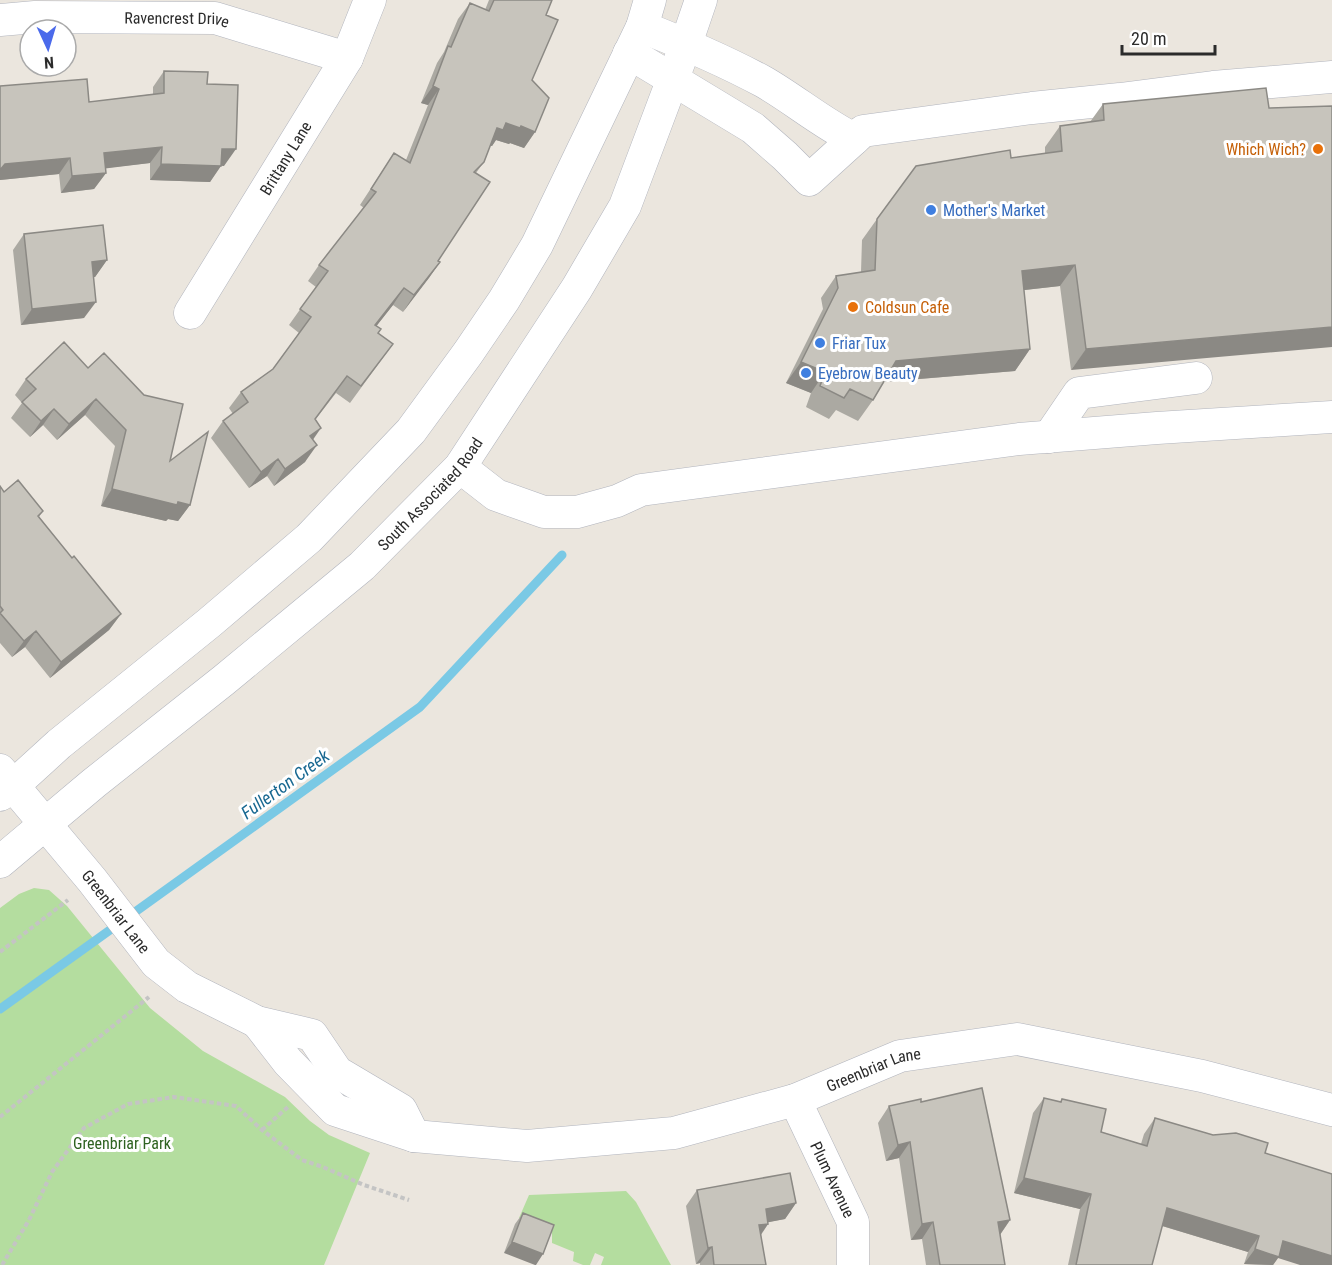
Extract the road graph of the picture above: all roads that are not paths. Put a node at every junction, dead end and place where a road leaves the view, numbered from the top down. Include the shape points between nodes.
1 (370, 0) edge
2 (701, 0) edge
3 (0, 20) edge
4 (640, 27) edge
5 (686, 44) junction
6 (347, 58) junction
7 (1332, 77) edge
8 (673, 79) junction
9 (854, 139) junction
10 (190, 313) dead end
11 (1196, 378) dead end
12 (1332, 417) edge
13 (1049, 437) junction
14 (460, 467) junction
15 (4, 784) edge
16 (45, 825) junction
17 (0, 862) edge
18 (795, 1100) junction
19 (1332, 1110) edge
20 (853, 1265) edge

1 - 6 street, Brittany Lane
2 - 5 street, South Associated Road
3 - 6 street, Ravencrest Drive via 35,16 215,18
4 - 5 street
4 - 8 street
4 - 15 street via 537,245 504,300 411,432 309,538 59,744
5 - 8 street, South Associated Road
5 - 9 street via 764,83
6 - 10 street, Brittany Lane
7 - 9 street via 1032,108 863,131
8 - 9 street via 753,128 809,180
8 - 14 street, South Associated Road via 625,206 577,288
11 - 13 street via 1079,393
12 - 13 street
13 - 14 street via 642,490 577,512 544,512 496,495
14 - 16 street, South Associated Road via 362,566
15 - 16 street, Greenbriar Lane
16 - 17 street, South Associated Road
16 - 18 street, Greenbriar Lane via 156,963 186,987 257,1022 312,1035 337,1072 401,1110 414,1136 526,1146 674,1133
18 - 19 street, Greenbriar Lane via 900,1056 1017,1039 1202,1076
18 - 20 street, Plum Avenue via 854,1222

